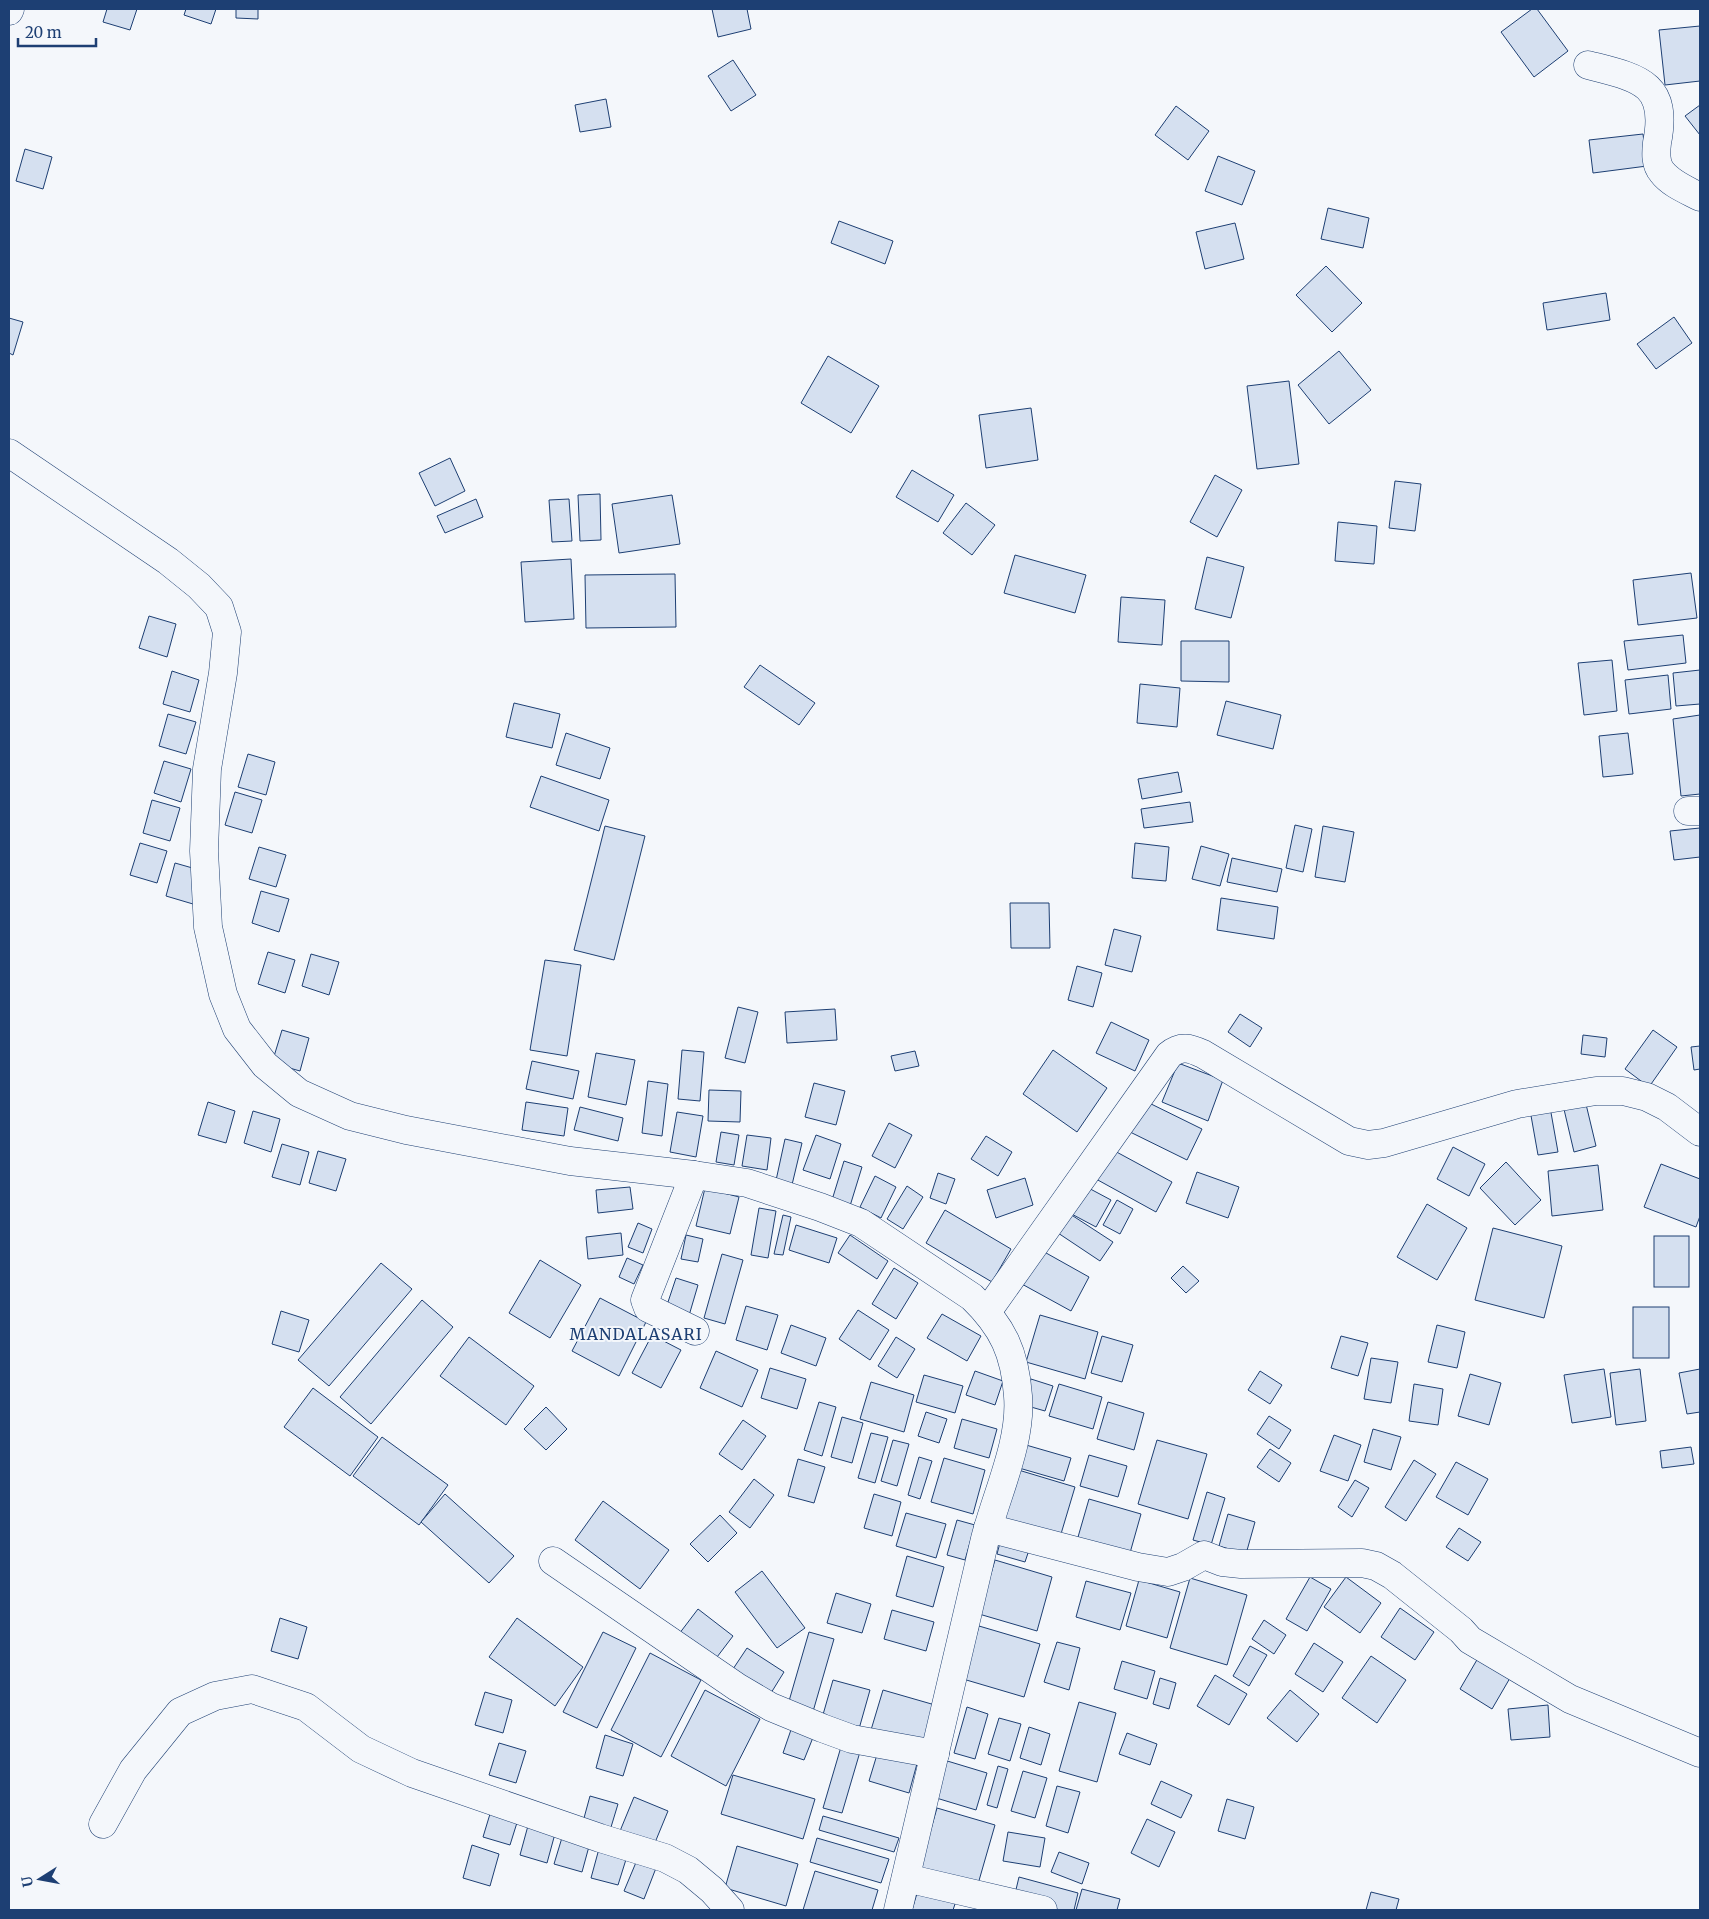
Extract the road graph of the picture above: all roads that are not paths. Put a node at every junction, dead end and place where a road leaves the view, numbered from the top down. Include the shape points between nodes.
1 (1588, 65) dead end
2 (1700, 197) edge
3 (9, 453) edge
4 (1700, 1132) edge
5 (694, 1175) junction
6 (987, 1312) junction
7 (695, 1331) dead end
8 (988, 1528) junction
9 (553, 1561) dead end
10 (1700, 1753) edge
11 (934, 1754) junction
12 (103, 1824) dead end
13 (906, 1878) junction
14 (730, 1910) edge
15 (898, 1910) edge
16 (1043, 1910) edge

1 - 2 street via 1645,84 1659,107 1661,122 1656,153 1661,171
3 - 5 street via 168,560 219,607 227,632 207,769 204,851 208,926 223,994 237,1029 265,1065 299,1094 350,1116 570,1161
4 - 6 street via 1667,1107 1647,1097 1623,1091 1596,1091 1517,1104 1368,1145 1350,1141 1203,1054 1190,1048 1175,1050
5 - 6 street via 747,1183 861,1223 972,1297
5 - 7 street via 646,1300 648,1308
6 - 8 street via 1005,1338 1014,1364 1018,1398 1016,1431
8 - 10 street via 1168,1572 1204,1555 1222,1562 1241,1564 1362,1563 1376,1566 1410,1588 1470,1640 1570,1699
8 - 11 street
9 - 11 street via 729,1682 771,1707 852,1739
11 - 13 street
12 - 14 street via 133,1770 180,1712 215,1696 252,1689 306,1707 361,1749 412,1773 665,1858 688,1870
13 - 15 street
13 - 16 street

